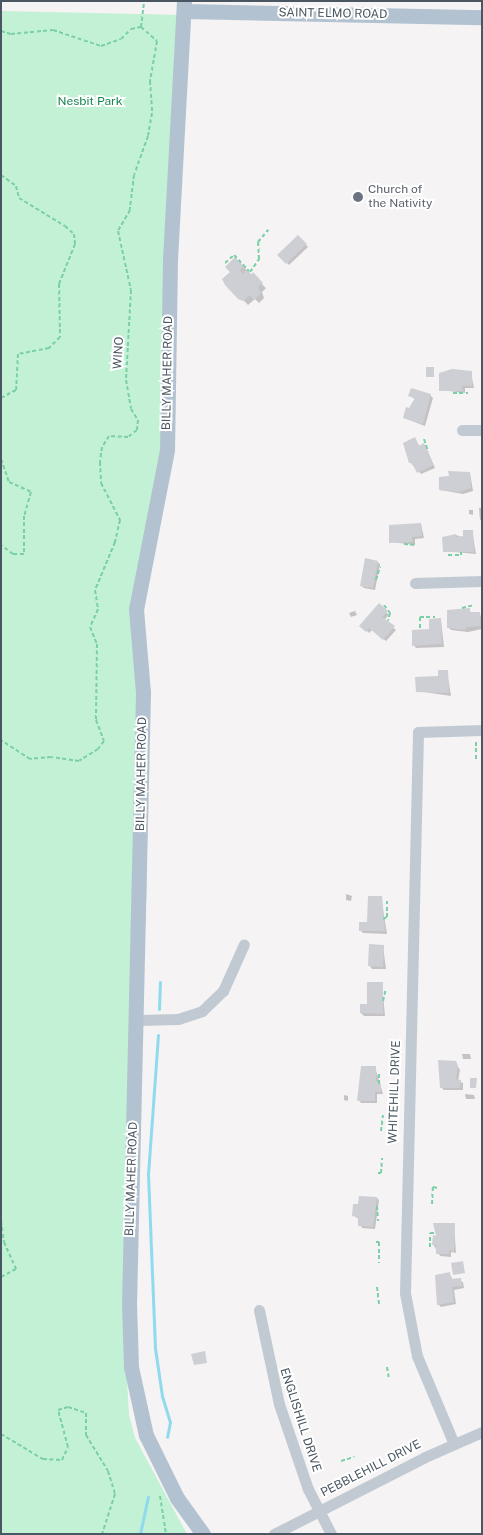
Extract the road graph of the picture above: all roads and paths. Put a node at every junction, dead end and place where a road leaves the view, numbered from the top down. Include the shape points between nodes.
1 (144, 1) edge
2 (184, 6) edge
3 (313, 8) edge
4 (392, 8) edge
5 (482, 18) edge
6 (141, 27) junction
7 (1, 31) edge
8 (1, 175) edge
9 (268, 230) dead end
10 (225, 263) dead end
11 (468, 393) dead end
12 (453, 394) dead end
13 (1, 398) edge
14 (462, 430) dead end
15 (482, 430) edge
16 (424, 439) dead end
17 (428, 451) dead end
18 (1, 460) edge
19 (1, 544) edge
20 (404, 544) dead end
21 (417, 545) dead end
22 (461, 552) dead end
23 (448, 555) dead end
24 (380, 566) dead end
25 (376, 580) dead end
26 (482, 581) edge
27 (416, 583) dead end
28 (384, 605) dead end
29 (474, 606) dead end
30 (462, 608) dead end
31 (435, 617) dead end
32 (388, 621) dead end
33 (420, 628) dead end
34 (482, 730) edge
35 (1, 740) edge
36 (476, 742) dead end
37 (476, 758) dead end
38 (387, 901) dead end
39 (383, 919) dead end
40 (244, 944) dead end
41 (386, 988) dead end
42 (383, 1001) dead end
43 (138, 1020) junction
44 (380, 1072) dead end
45 (379, 1084) dead end
46 (383, 1115) dead end
47 (381, 1131) dead end
48 (382, 1158) dead end
49 (378, 1173) dead end
50 (438, 1188) dead end
51 (432, 1204) dead end
52 (377, 1206) dead end
53 (1, 1221) edge
54 (378, 1221) dead end
55 (434, 1233) dead end
56 (376, 1242) dead end
57 (430, 1247) dead end
58 (380, 1263) dead end
59 (1, 1277) edge
60 (377, 1287) dead end
61 (380, 1304) dead end
62 (258, 1310) dead end
63 (387, 1367) dead end
64 (389, 1379) dead end
65 (482, 1432) edge
66 (1, 1434) edge
67 (454, 1444) junction
68 (354, 1457) dead end
69 (342, 1461) dead end
70 (160, 1496) dead end
71 (319, 1512) junction
72 (102, 1534) edge
73 (166, 1534) edge
74 (203, 1534) edge
75 (274, 1534) edge
76 (331, 1534) edge

1 - 6 path
2 - 3 main road, SAINT ELMO ROAD
2 - 43 main road, BILLY MAHER ROAD via 170,260 167,450 136,609 143,693
3 - 4 main road, SAINT ELMO ROAD
4 - 5 main road, SAINT ELMO ROAD
6 - 7 path via 131,29 121,40 101,46 54,30 11,34
6 - 35 path, WINO via 157,41 150,81 152,114 134,175 130,210 118,231 131,290 126,380 131,409 138,420 136,430 128,437 109,436 102,447 101,483 120,520 115,542 95,590 98,609 90,627 97,644 96,720 104,741 98,749 79,760 52,756 30,758
8 - 13 path via 16,186 19,198 74,234 74,244 59,284 60,337 49,348 18,354 16,390
9 - 10 path via 258,242 259,259 250,272 234,255
11 - 12 path
14 - 15 street
16 - 17 path
18 - 19 path via 9,482 31,492 24,516 24,554 13,554
20 - 21 path
22 - 23 path via 461,555
24 - 25 path
26 - 27 street
28 - 32 path via 390,613
29 - 30 path
31 - 33 path via 420,617
34 - 67 street, WHITEHILL DRIVE via 418,732 405,1298 417,1356
36 - 37 path
38 - 39 path via 387,917
40 - 43 street via 223,991 202,1011 178,1019
41 - 42 path via 386,1001
43 - 74 main road, BILLY MAHER ROAD via 129,1271 132,1367 141,1417 152,1451 177,1498
44 - 45 path
46 - 47 path
48 - 49 path via 381,1173
50 - 51 path via 433,1187
52 - 54 path
53 - 59 path via 4,1242 16,1269
55 - 57 path via 430,1233
56 - 58 path via 379,1242
60 - 61 path
62 - 71 street, ENGLISHILL DRIVE via 279,1404
63 - 64 path
65 - 67 street, PEBBLEHILL DRIVE
66 - 72 path via 43,1459 62,1460 68,1447 58,1410 68,1407 86,1414 86,1435 108,1471 115,1494
67 - 71 street, PEBBLEHILL DRIVE
68 - 69 path
70 - 73 path
71 - 75 street, PEBBLEHILL DRIVE
71 - 76 street, ENGLISHILL DRIVE

